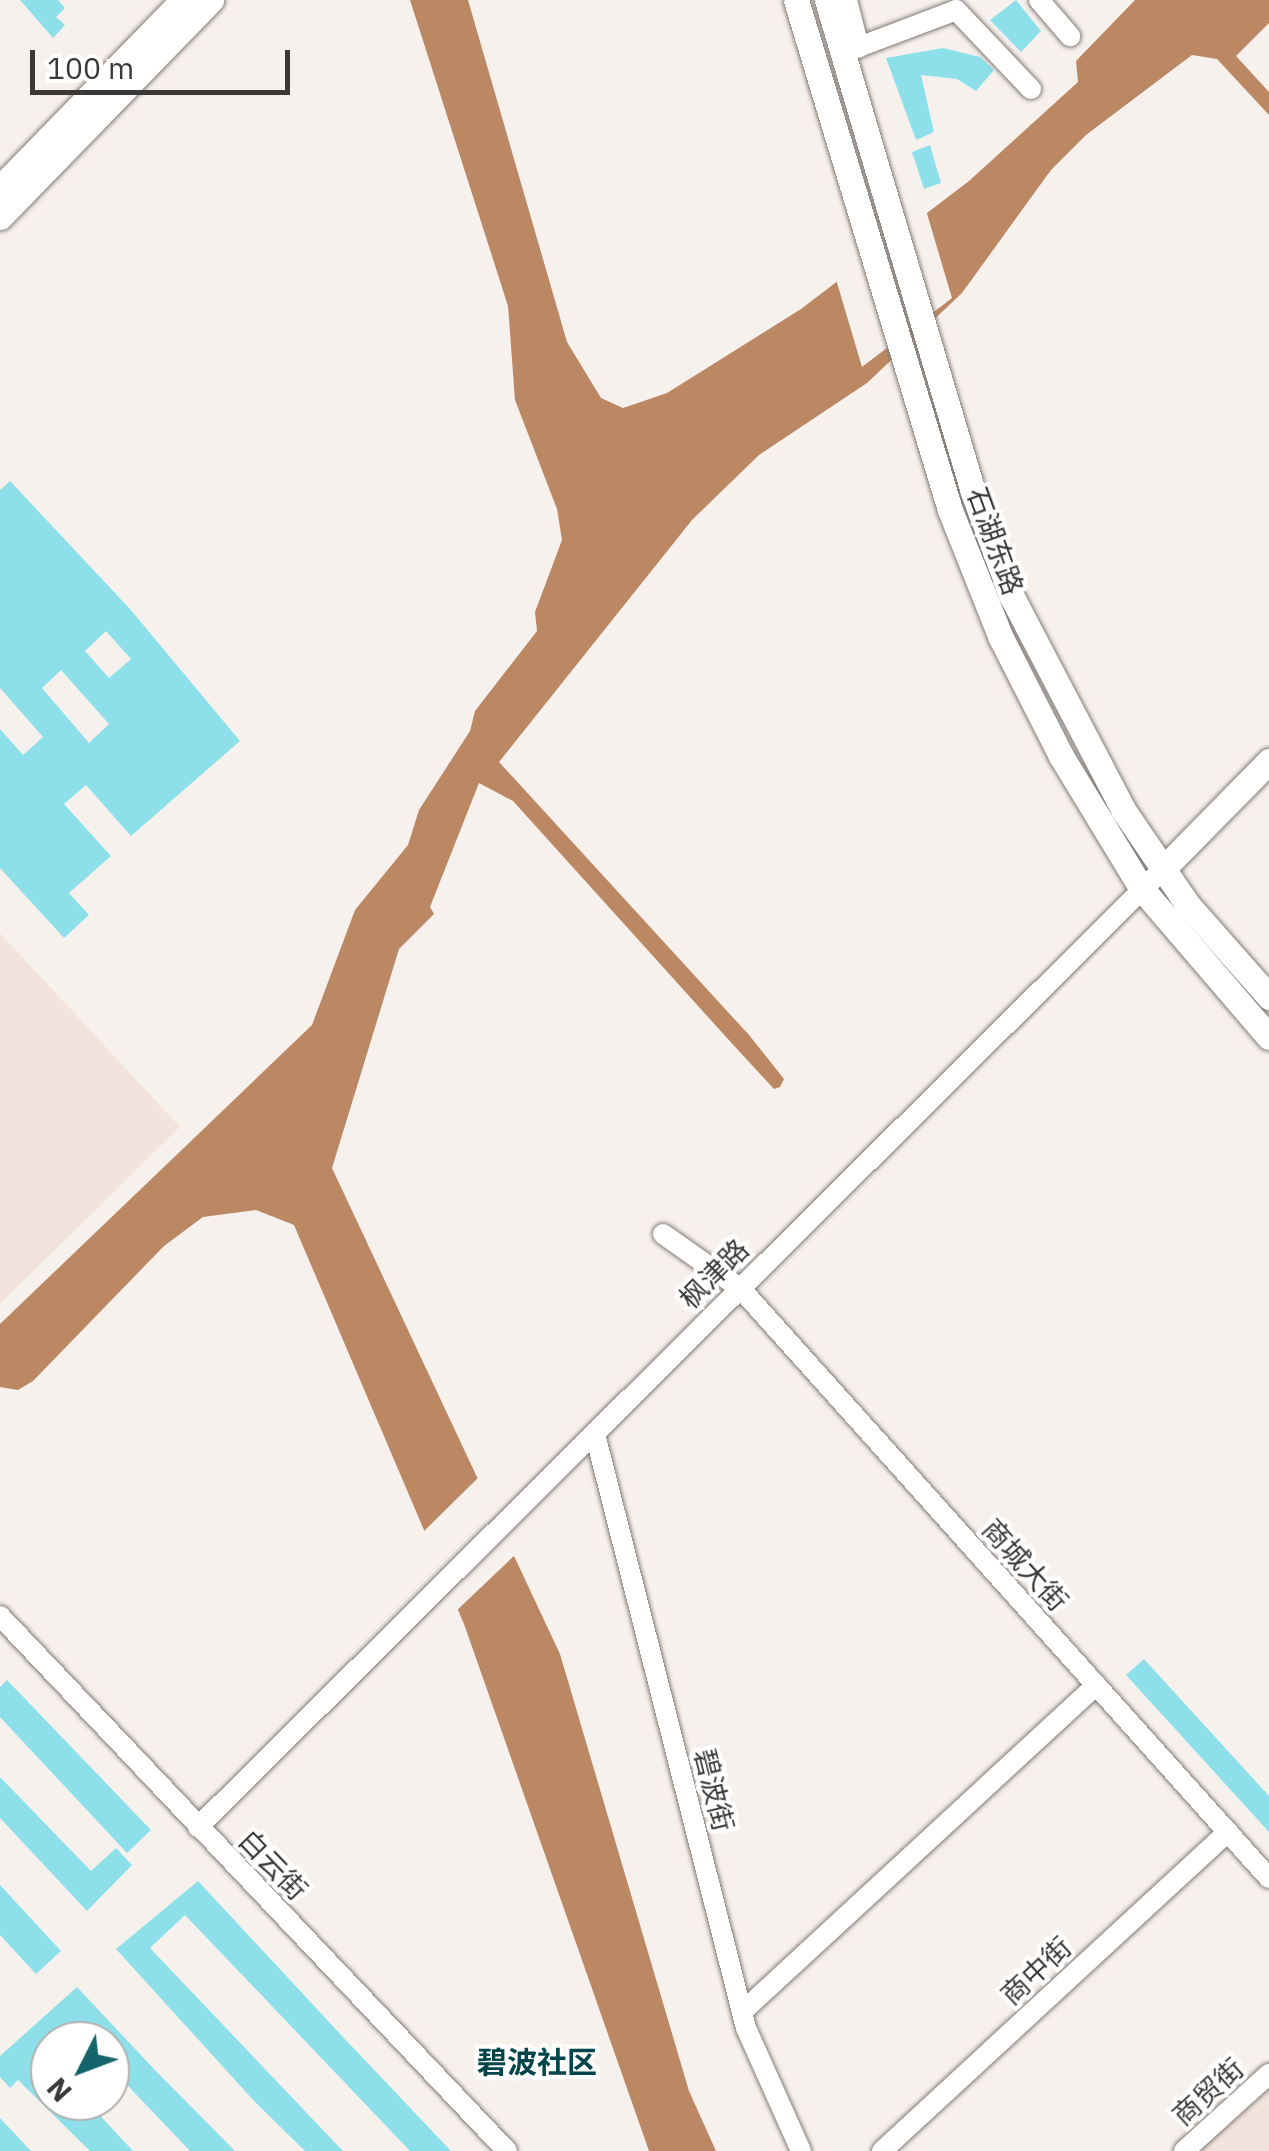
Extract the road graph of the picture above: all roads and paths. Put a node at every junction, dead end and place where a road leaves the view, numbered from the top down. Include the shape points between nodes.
1 (183, 0) edge
2 (211, 0) edge
3 (796, 0) edge
4 (827, 0) edge
5 (847, 0) edge
6 (1039, 0) edge
7 (960, 3) edge
8 (1070, 36) dead end
9 (851, 50) junction
10 (1032, 89) dead end
11 (0, 188) edge
12 (0, 217) edge
13 (1269, 761) edge
14 (1162, 870) junction
15 (1142, 889) junction
16 (1269, 998) edge
17 (1269, 1038) edge
18 (663, 1234) dead end
19 (741, 1290) junction
20 (595, 1434) junction
21 (0, 1616) edge
22 (1096, 1685) junction
23 (198, 1828) junction
24 (1228, 1832) junction
25 (1269, 1878) edge
26 (742, 2012) junction
27 (1269, 2074) edge
28 (507, 2151) edge
29 (802, 2151) edge
30 (882, 2151) edge
31 (1184, 2151) edge

1 - 11 main road
2 - 12 main road
3 - 15 main road, 石湖东路 via 975,577 1061,756
4 - 9 main road, 石湖东路
5 - 9 street
6 - 8 street
7 - 9 street
7 - 10 street
9 - 14 main road, 石湖东路 via 1000,567 1096,764
13 - 14 main road, 枫津路
14 - 15 street, 枫津路
14 - 16 main road, 石湖东路
15 - 17 main road, 石湖东路
15 - 19 street, 枫津路
18 - 19 street, 商城大街
19 - 20 street, 枫津路
19 - 22 street, 商城大街
20 - 23 street, 枫津路
20 - 26 street, 碧波街
21 - 23 street, 白云街
22 - 24 street, 商城大街
22 - 26 street
23 - 28 street, 白云街
24 - 25 street, 商城大街
24 - 30 street, 商中街
26 - 29 street, 碧波街
27 - 31 street, 商贸街

